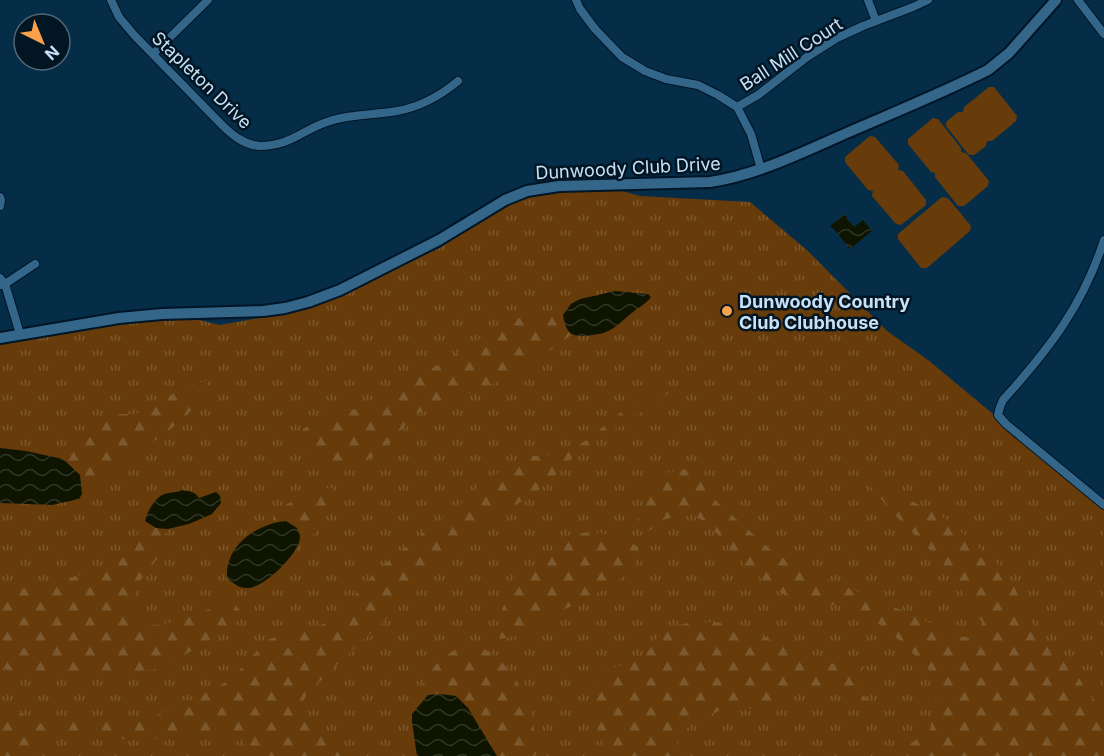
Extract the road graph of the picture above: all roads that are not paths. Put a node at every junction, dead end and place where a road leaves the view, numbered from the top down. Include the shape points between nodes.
1 (111, 0) edge
2 (208, 0) edge
3 (576, 0) edge
4 (868, 0) edge
5 (928, 0) edge
6 (1056, 0) edge
7 (1078, 0) edge
8 (876, 21) junction
9 (1104, 34) edge
10 (153, 54) junction
11 (458, 81) dead end
12 (737, 107) junction
13 (761, 168) junction
14 (0, 197) edge
15 (0, 206) edge
16 (1104, 240) edge
17 (35, 264) dead end
18 (2, 282) edge
19 (20, 334) junction
20 (0, 338) edge
21 (1104, 505) edge

1 - 10 street, Stapleton Drive via 119,17
2 - 10 street
3 - 12 street via 595,29 622,57 666,79 698,85
4 - 8 street
5 - 8 street, Ball Mill Court
6 - 13 street, Dunwoody Club Drive via 1009,53 988,70
7 - 9 street
8 - 12 street, Ball Mill Court via 826,44
10 - 11 street, Stapleton Drive via 232,134 259,146 281,144 345,117 422,104
12 - 13 street via 751,134
13 - 19 street, Dunwoody Club Drive via 710,182 527,190 340,290 285,308 119,318
14 - 15 street
16 - 21 street via 1071,315 1003,400 998,415
17 - 18 street
18 - 19 street
19 - 20 street, Dunwoody Club Drive

